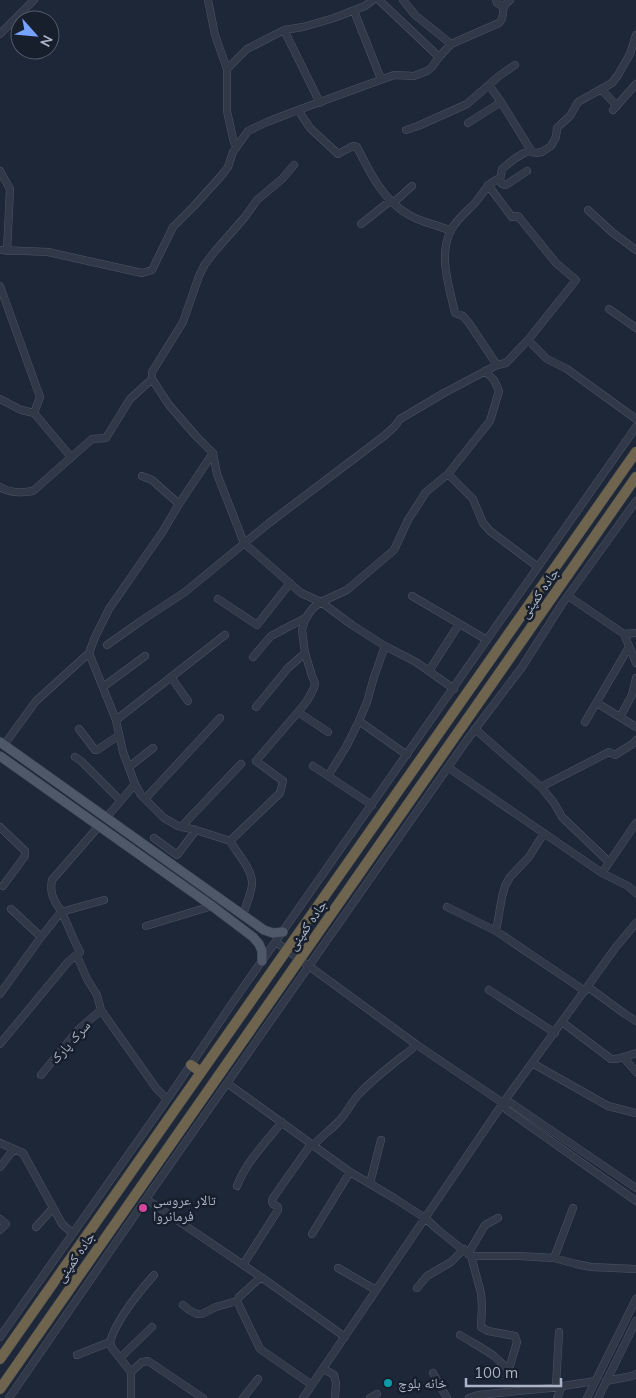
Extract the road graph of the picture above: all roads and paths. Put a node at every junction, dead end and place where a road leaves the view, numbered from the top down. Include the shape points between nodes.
1 (34, 0) edge
2 (208, 0) edge
3 (373, 0) edge
4 (379, 0) edge
5 (403, 0) edge
6 (496, 0) edge
7 (510, 0) edge
8 (503, 8) junction
9 (354, 10) junction
10 (284, 30) junction
11 (0, 34) edge
12 (636, 35) edge
13 (451, 44) junction
14 (439, 57) junction
15 (515, 65) dead end
16 (226, 69) junction
17 (381, 79) junction
18 (636, 84) edge
19 (489, 85) junction
20 (601, 90) junction
21 (502, 102) junction
22 (320, 103) junction
23 (298, 110) junction
24 (468, 123) dead end
25 (406, 130) dead end
26 (238, 145) junction
27 (532, 152) junction
28 (294, 165) dead end
29 (527, 171) dead end
30 (0, 172) edge
31 (500, 180) junction
32 (488, 185) junction
33 (412, 186) dead end
34 (392, 202) junction
35 (588, 210) dead end
36 (361, 224) dead end
37 (0, 228) edge
38 (451, 231) junction
39 (8, 234) junction
40 (636, 250) edge
41 (4, 251) edge
42 (0, 286) edge
43 (609, 309) dead end
44 (636, 328) edge
45 (528, 340) junction
46 (497, 365) junction
47 (485, 372) junction
48 (152, 378) junction
49 (0, 399) edge
50 (34, 413) junction
51 (636, 419) edge
52 (636, 427) edge
53 (636, 452) edge
54 (213, 453) junction
55 (71, 457) junction
56 (448, 474) junction
57 (142, 476) dead end
58 (636, 477) edge
59 (1, 490) edge
60 (636, 502) edge
61 (179, 504) junction
62 (244, 543) junction
63 (538, 567) junction
64 (290, 584) junction
65 (412, 596) dead end
66 (568, 596) junction
67 (218, 599) dead end
68 (320, 602) junction
69 (307, 616) junction
70 (459, 624) junction
71 (636, 633) edge
72 (624, 634) junction
73 (225, 635) dead end
74 (487, 640) junction
75 (108, 645) dead end
76 (385, 646) junction
77 (629, 647) junction
78 (89, 653) junction
79 (305, 653) junction
80 (145, 656) dead end
81 (253, 657) dead end
82 (636, 663) edge
83 (429, 671) junction
84 (171, 677) junction
85 (636, 678) edge
86 (103, 687) junction
87 (454, 688) junction
88 (188, 701) dead end
89 (597, 703) junction
90 (256, 707) dead end
91 (298, 712) junction
92 (620, 717) junction
93 (220, 718) dead end
94 (116, 720) junction
95 (358, 721) junction
96 (585, 722) dead end
97 (636, 727) edge
98 (79, 729) dead end
99 (475, 729) junction
100 (328, 732) dead end
101 (118, 736) junction
102 (636, 740) edge
103 (2, 744) edge
104 (153, 748) dead end
105 (407, 754) junction
106 (0, 756) edge
107 (75, 757) dead end
108 (241, 764) dead end
109 (313, 766) dead end
110 (128, 767) junction
111 (449, 768) junction
112 (328, 776) junction
113 (135, 784) junction
114 (541, 787) junction
115 (145, 799) junction
116 (120, 800) junction
117 (372, 805) junction
118 (106, 818) junction
119 (636, 823) edge
120 (99, 826) junction
121 (0, 827) edge
122 (181, 827) junction
123 (196, 830) junction
124 (544, 833) junction
125 (154, 838) dead end
126 (230, 841) junction
127 (609, 862) junction
128 (602, 873) junction
129 (3, 886) dead end
130 (636, 893) edge
131 (104, 900) dead end
132 (212, 906) junction
133 (447, 908) dead end
134 (11, 909) dead end
135 (61, 912) junction
136 (243, 916) junction
137 (636, 923) edge
138 (146, 926) dead end
139 (496, 931) junction
140 (283, 932) junction
141 (41, 937) junction
142 (276, 942) junction
143 (287, 950) junction
144 (77, 956) junction
145 (300, 960) junction
146 (262, 961) junction
147 (309, 967) junction
148 (2, 986) edge
149 (586, 989) junction
150 (489, 990) dead end
151 (0, 994) edge
152 (101, 1010) junction
153 (636, 1021) edge
154 (562, 1022) junction
155 (555, 1033) junction
156 (0, 1044) edge
157 (416, 1045) junction
158 (636, 1053) edge
159 (624, 1058) junction
160 (532, 1063) junction
161 (191, 1065) junction
162 (201, 1072) junction
163 (636, 1072) edge
164 (41, 1075) dead end
165 (227, 1083) junction
166 (167, 1099) junction
167 (503, 1103) junction
168 (636, 1113) edge
169 (282, 1122) junction
170 (381, 1140) dead end
171 (0, 1143) edge
172 (312, 1145) junction
173 (14, 1149) junction
174 (0, 1167) edge
175 (350, 1172) junction
176 (370, 1184) junction
177 (237, 1186) dead end
178 (636, 1188) edge
179 (146, 1199) junction
180 (636, 1201) edge
181 (53, 1208) junction
182 (573, 1208) dead end
183 (425, 1218) junction
184 (498, 1218) dead end
185 (0, 1219) edge
186 (36, 1227) dead end
187 (0, 1230) edge
188 (72, 1234) junction
189 (312, 1234) dead end
190 (468, 1253) junction
191 (554, 1258) junction
192 (242, 1265) junction
193 (338, 1268) dead end
194 (636, 1269) edge
195 (154, 1275) dead end
196 (261, 1277) junction
197 (416, 1288) dead end
198 (376, 1290) junction
199 (636, 1299) edge
200 (237, 1301) junction
201 (183, 1305) dead end
202 (636, 1321) edge
203 (152, 1327) dead end
204 (560, 1332) dead end
205 (460, 1335) dead end
206 (0, 1337) edge
207 (346, 1337) junction
208 (110, 1342) junction
209 (77, 1356) dead end
210 (120, 1358) junction
211 (0, 1359) edge
212 (324, 1369) junction
213 (131, 1372) junction
214 (433, 1373) dead end
215 (636, 1374) edge
216 (258, 1379) dead end
217 (606, 1380) junction
218 (596, 1381) junction
219 (312, 1386) junction
220 (559, 1386) junction
221 (0, 1389) edge
222 (377, 1394) dead end
223 (481, 1396) edge
224 (9, 1398) edge
225 (131, 1398) edge
226 (203, 1398) edge
227 (243, 1398) edge
228 (303, 1398) edge
229 (335, 1398) edge
230 (370, 1398) edge
231 (447, 1398) edge
232 (470, 1398) edge
233 (556, 1398) edge
234 (588, 1398) edge
235 (598, 1398) edge

1 - 11 street
2 - 16 street
3 - 9 street
4 - 14 street
5 - 13 street via 415,15
6 - 8 street
7 - 8 street
8 - 13 street via 499,23
9 - 10 street
9 - 17 street
10 - 16 street via 247,49
10 - 22 street
12 - 20 street via 618,75
13 - 14 street
14 - 17 street via 427,71 414,76 394,75
15 - 19 street
16 - 26 street via 227,117 232,139
17 - 22 street
18 - 20 street via 616,108
19 - 21 street
19 - 25 street via 467,104
20 - 27 street via 578,102 570,116 557,128 551,146 542,152
21 - 24 street
21 - 27 street
22 - 23 street
23 - 26 street via 248,131
23 - 34 street via 310,128 338,154 357,147 380,188
26 - 41 street via 221,176 173,227 152,270 142,273 48,252
27 - 31 street via 524,153 504,166
28 - 48 street via 258,200 206,264 183,322 152,372
29 - 31 street via 506,185
30 - 39 street via 10,189
31 - 32 street
32 - 38 street
32 - 45 street via 512,217 518,216 556,262 576,280
33 - 34 street
34 - 36 street
34 - 38 street via 411,216
35 - 40 street
37 - 39 street
38 - 46 street via 444,260 455,313 469,323
39 - 41 street
42 - 50 street via 40,397
43 - 44 street
45 - 46 street via 506,363
45 - 51 street via 547,359
46 - 47 street
47 - 56 street via 499,391 490,421
47 - 62 street via 400,419 384,436
48 - 54 street via 169,405
48 - 55 street via 130,399 106,438 92,439
49 - 50 street via 20,410
50 - 55 street
52 - 63 street
53 - 143 highway, جاده کمپنی
54 - 61 street
54 - 62 street via 217,474
55 - 59 street via 33,491
56 - 63 street via 473,500 490,531
56 - 68 street via 426,492 394,550 347,590
57 - 61 street via 152,480
58 - 145 highway, جاده کمپنی
60 - 66 street
61 - 78 street via 109,609
62 - 64 street
62 - 75 street via 185,592
63 - 74 street
64 - 67 street via 257,625
64 - 68 street
65 - 70 street
66 - 72 street
66 - 99 street via 522,667
68 - 69 street
68 - 76 street
69 - 79 street via 302,630
69 - 81 street via 271,636
70 - 74 street
70 - 83 street
71 - 72 street
72 - 77 street
73 - 84 street
74 - 87 street
76 - 83 street
76 - 95 street
77 - 82 street
77 - 89 street
78 - 86 street
78 - 103 street via 36,701
79 - 90 street via 288,668
79 - 91 street via 315,683
80 - 86 street
83 - 87 street
84 - 88 street
84 - 94 street
85 - 92 street via 632,695
86 - 94 street
87 - 105 street
89 - 92 street
89 - 96 street
91 - 100 street
91 - 126 street via 256,762 283,781 280,793
92 - 97 street
93 - 115 street
94 - 101 street
95 - 105 street
95 - 112 street
98 - 101 street via 96,750
99 - 111 street
99 - 114 street
101 - 110 street
102 - 114 street via 615,755 609,752
103 - 118 main road
104 - 110 street
105 - 117 street
106 - 120 main road
107 - 116 street
108 - 122 street
109 - 112 street
110 - 113 street
111 - 124 street
111 - 147 street
112 - 117 street
113 - 115 street
113 - 116 street
114 - 127 street via 562,817
115 - 122 street via 164,818
116 - 118 street
117 - 140 street
118 - 136 main road
119 - 127 street
120 - 132 main road
120 - 135 street via 52,880 52,898
121 - 129 street via 26,851
122 - 123 street
123 - 125 street via 178,855
123 - 126 street
124 - 128 street
124 - 139 street via 505,886
126 - 136 street via 245,863 252,884
127 - 128 street
128 - 130 street
131 - 135 street
132 - 138 street
132 - 146 main road via 253,936 262,951
133 - 139 street
134 - 141 street
135 - 141 street
135 - 144 street via 80,952
136 - 140 main road via 264,930
137 - 149 street
139 - 149 street
140 - 142 street
141 - 148 street
142 - 143 street
142 - 146 street
143 - 145 street
143 - 162 highway, جاده کمپنی
144 - 152 street
144 - 156 street via 68,962
145 - 147 street
145 - 221 highway, جاده کمپنی
146 - 161 street
147 - 157 street
147 - 165 street
148 - 151 street
149 - 153 street
149 - 154 street
150 - 155 street
152 - 164 street, سرک پارک via 78,1030
152 - 166 street
154 - 155 street
154 - 159 street via 610,1059
155 - 160 street
157 - 167 street
157 - 172 street via 360,1092 345,1115
158 - 159 street
159 - 163 street
160 - 167 street
160 - 168 street via 608,1106
161 - 162 highway
161 - 166 street
162 - 211 highway, جاده کمپنی
165 - 169 street
165 - 179 street
166 - 188 street
167 - 178 street via 511,1103
167 - 180 street via 507,1110
167 - 183 street
169 - 172 street
169 - 177 street via 250,1162
170 - 176 street
171 - 173 street
172 - 175 street
172 - 192 street via 273,1198 278,1210
173 - 174 street
173 - 181 street via 23,1153
175 - 176 street
175 - 189 street
176 - 183 street
179 - 192 street
179 - 224 street
181 - 186 street
181 - 188 street
182 - 191 street
183 - 190 street
183 - 198 street
184 - 190 street via 485,1225
185 - 187 street via 6,1224
188 - 206 street
190 - 191 street
190 - 197 street via 427,1276
190 - 205 street via 481,1293 481,1327 516,1339 509,1369
191 - 194 street via 591,1267
192 - 196 street
193 - 198 street
195 - 208 street via 120,1321
196 - 200 street
196 - 207 street
198 - 207 street
199 - 218 street
200 - 201 street via 202,1314 196,1314
200 - 219 street via 260,1349
202 - 217 street
203 - 210 street
204 - 220 street
207 - 212 street
208 - 209 street
208 - 210 street
210 - 213 street
212 - 219 street
212 - 229 street via 334,1376
213 - 225 street
213 - 226 street via 148,1361
214 - 231 street
215 - 217 street
216 - 227 street
217 - 235 street
218 - 220 street
218 - 234 street
219 - 228 street
220 - 223 street
220 - 233 street
222 - 230 street
223 - 232 street

